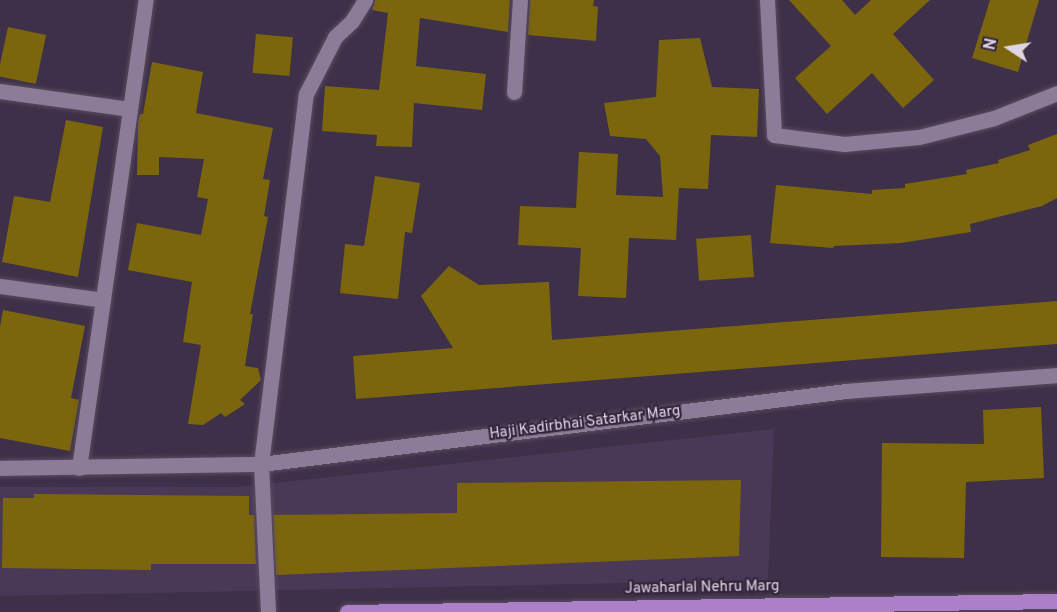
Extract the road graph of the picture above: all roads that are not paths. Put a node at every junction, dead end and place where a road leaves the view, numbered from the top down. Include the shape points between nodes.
1 (146, 0) edge
2 (365, 0) edge
3 (520, 0) edge
4 (767, 0) edge
5 (0, 91) edge
6 (514, 92) dead end
7 (1057, 93) edge
8 (129, 110) junction
9 (0, 286) edge
10 (103, 300) junction
11 (1057, 375) edge
12 (261, 464) junction
13 (0, 468) edge
14 (79, 468) junction
15 (1057, 601) edge
16 (949, 607) edge
17 (268, 612) edge
18 (347, 612) edge

1 - 8 street
2 - 12 street via 352,21 335,37 306,94
3 - 6 street
4 - 7 street via 774,135 844,144 919,137 994,118
5 - 8 street
8 - 10 street
9 - 10 street
10 - 14 street
11 - 12 street, Haji Kadirbhai Satarkar Marg via 846,390
12 - 14 street, Haji Kadirbhai Satarkar Marg
12 - 17 street
13 - 14 street, Haji Kadirbhai Satarkar Marg
15 - 16 main road, Jawaharlal Nehru Marg
16 - 18 main road, Jawaharlal Nehru Marg

